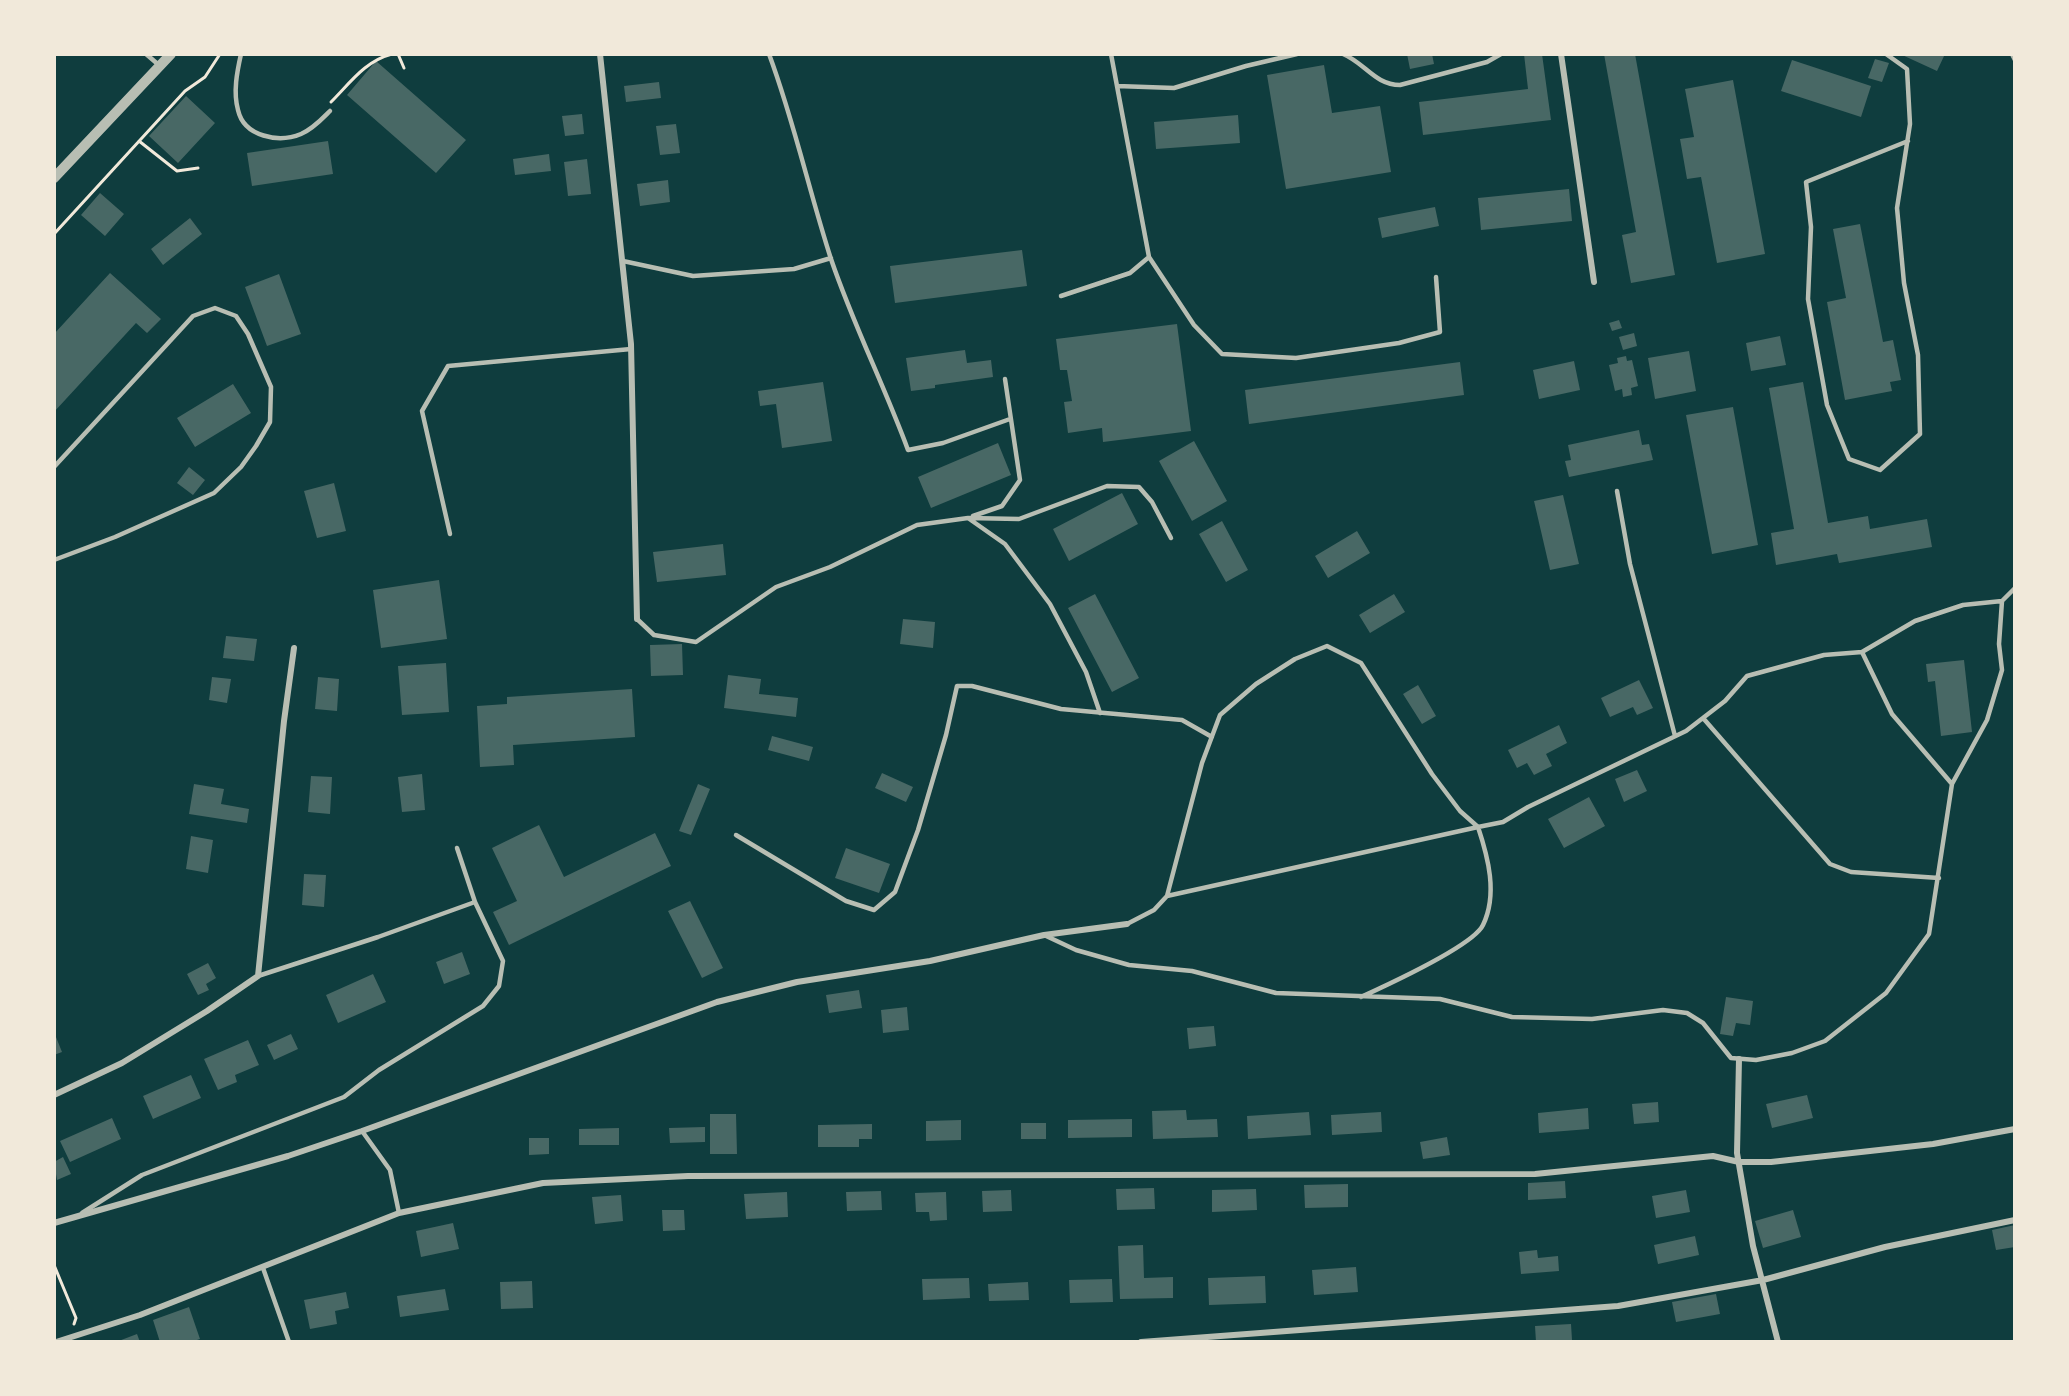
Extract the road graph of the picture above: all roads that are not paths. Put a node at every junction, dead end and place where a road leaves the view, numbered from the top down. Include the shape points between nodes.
1 (146, 54) edge
2 (171, 54) edge
3 (241, 54) edge
4 (600, 54) edge
5 (769, 54) edge
6 (1111, 54) edge
7 (1297, 54) edge
8 (1343, 54) edge
9 (1501, 54) edge
10 (1561, 54) edge
11 (1886, 54) edge
12 (2012, 54) edge
13 (2015, 60) edge
14 (160, 66) junction
15 (1117, 86) junction
16 (328, 109) road end
17 (1908, 141) junction
18 (54, 178) edge
19 (1149, 257) junction
20 (831, 258) junction
21 (623, 261) junction
22 (1436, 277) dead end
23 (1594, 282) dead end
24 (1061, 296) dead end
25 (631, 349) junction
26 (1005, 379) dead end
27 (1010, 419) junction
28 (54, 467) edge
29 (1617, 491) dead end
30 (968, 518) junction
31 (450, 534) dead end
32 (1171, 538) dead end
33 (54, 560) edge
34 (2015, 588) edge
35 (2002, 601) junction
36 (637, 619) joint
37 (294, 648) dead end
38 (1862, 652) junction
39 (1100, 713) junction
40 (1703, 718) junction
41 (1675, 736) junction
42 (1212, 737) junction
43 (1952, 784) junction
44 (1478, 827) junction
45 (736, 835) dead end
46 (457, 848) dead end
47 (1939, 878) junction
48 (1167, 896) junction
49 (475, 902) junction
50 (1127, 924) joint
51 (1044, 935) junction
52 (258, 976) junction
53 (1359, 998) junction
54 (1739, 1059) junction
55 (54, 1095) edge
56 (2015, 1129) edge
57 (362, 1131) junction
58 (1739, 1162) junction
59 (399, 1213) junction
60 (79, 1215) junction
61 (2015, 1220) edge
62 (54, 1223) edge
63 (263, 1268) junction
64 (1763, 1280) junction
65 (56, 1342) edge
66 (289, 1342) edge
67 (1141, 1342) edge
68 (1778, 1342) edge

1 - 14 lane
2 - 14 street
3 - 16 lane via 236,77 238,111 251,129 280,139 315,126
4 - 21 street
5 - 20 lane
6 - 15 lane
7 - 15 lane via 1174,88
8 - 9 lane via 1357,60 1387,85 1487,62
10 - 23 street
11 - 17 lane via 1907,69
12 - 13 lane
14 - 18 street
15 - 19 lane
17 - 17 lane via 1897,208 1904,283 1918,356 1920,434 1880,470 1849,459 1827,405 1808,299 1811,227 1806,182
19 - 22 lane via 1194,325 1222,354 1296,358 1399,343 1440,332
19 - 24 lane via 1130,273
20 - 21 lane via 794,269 693,276
20 - 27 lane via 908,450 943,443
21 - 25 street
25 - 31 lane via 448,366 422,411
25 - 36 street
26 - 27 lane
27 - 30 lane via 1020,480 1002,506
28 - 33 lane via 193,316 214,308 236,316 249,334 271,387 270,422 241,467 214,493
29 - 41 lane via 1630,564
30 - 32 lane via 1018,519 1107,486 1139,487 1152,502
30 - 36 lane via 917,525 830,567 776,587 696,642 654,635
30 - 39 lane via 1005,544 1050,604 1086,672
34 - 35 lane
35 - 38 lane via 1963,605 1916,621
35 - 43 lane via 2002,670 1987,720
37 - 52 street
38 - 40 lane via 1824,655 1747,676
38 - 43 lane via 1892,714
39 - 42 lane via 1182,720
39 - 45 lane via 1061,709 972,686 957,686 921,819 895,892 874,910 846,901
40 - 41 lane
40 - 47 lane via 1830,864 1851,872
41 - 44 lane via 1503,822
42 - 44 lane via 1220,715 1256,684 1295,659 1327,646 1361,663 1432,774 1460,811
42 - 48 lane
43 - 47 lane
44 - 48 lane
44 - 53 lane via 1489,860 1490,901 1482,927 1448,953
46 - 49 lane
47 - 54 lane via 1929,934 1886,993 1825,1041 1792,1053
48 - 50 lane via 1154,910
49 - 52 lane
49 - 60 lane via 503,961 499,986 483,1006 379,1070 344,1097 142,1175
50 - 51 street
51 - 53 lane via 1076,950 1129,965 1192,971 1276,993
51 - 57 street via 930,961 796,982 717,1002
52 - 55 street via 122,1063
53 - 54 lane via 1440,999 1512,1017 1592,1019 1663,1010 1687,1013 1703,1023 1731,1058
54 - 58 street
56 - 58 street via 1933,1144
57 - 59 lane via 390,1170
57 - 60 street
58 - 59 street via 1713,1156 1535,1174 688,1176 543,1183
58 - 64 street via 1753,1246
59 - 63 street
60 - 62 street
61 - 64 street via 1885,1247
63 - 65 street
63 - 66 lane
64 - 67 street via 1617,1306
64 - 68 street

